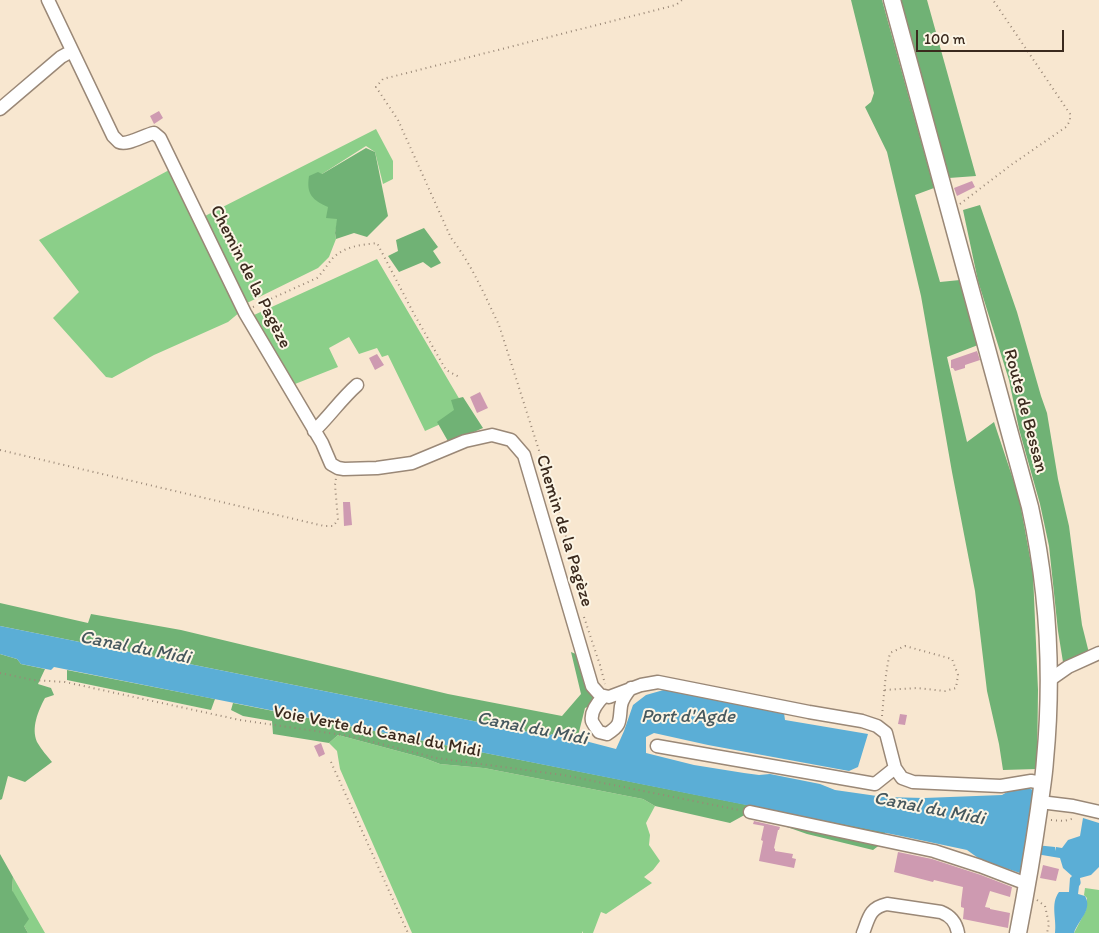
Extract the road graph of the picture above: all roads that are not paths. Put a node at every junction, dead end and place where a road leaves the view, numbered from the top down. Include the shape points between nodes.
1 (48, 0) edge
2 (892, 0) edge
3 (72, 51) junction
4 (0, 108) edge
5 (357, 385) dead end
6 (314, 431) junction
7 (1099, 653) edge
8 (1048, 676) junction
9 (631, 688) junction
10 (604, 696) junction
11 (656, 746) dead end
12 (895, 768) junction
13 (1042, 783) junction
14 (1040, 802) junction
15 (750, 812) road end
16 (1099, 812) edge
17 (1026, 891) junction
18 (862, 933) edge
19 (958, 933) edge
20 (1018, 933) edge

1 - 3 street, Chemin de la Pagèze
2 - 8 main road, Route de Bessan via 1036,535 1045,601
3 - 4 street
3 - 6 street, Chemin de la Pagèze via 113,136 120,143 154,132 160,138 245,313
5 - 6 street
6 - 10 street, Chemin de la Pagèze via 331,464 338,468 377,468 412,463 465,441 492,434 512,440 524,455 592,686
7 - 8 street
8 - 13 main road, Route de Bessan
9 - 10 street
9 - 10 street via 625,695 616,728 607,734 599,732 592,722 597,703
9 - 12 street via 658,682 862,721 877,726 886,734
11 - 12 street via 875,784
12 - 13 street via 902,778 913,782 1001,786 1031,781
13 - 14 main road, Route de Bessan
14 - 16 street
14 - 17 main road, Route de Bessan
15 - 17 street via 934,851 980,866
17 - 20 main road, Route de Bessan
18 - 19 street via 871,912 887,904 946,914 952,918

